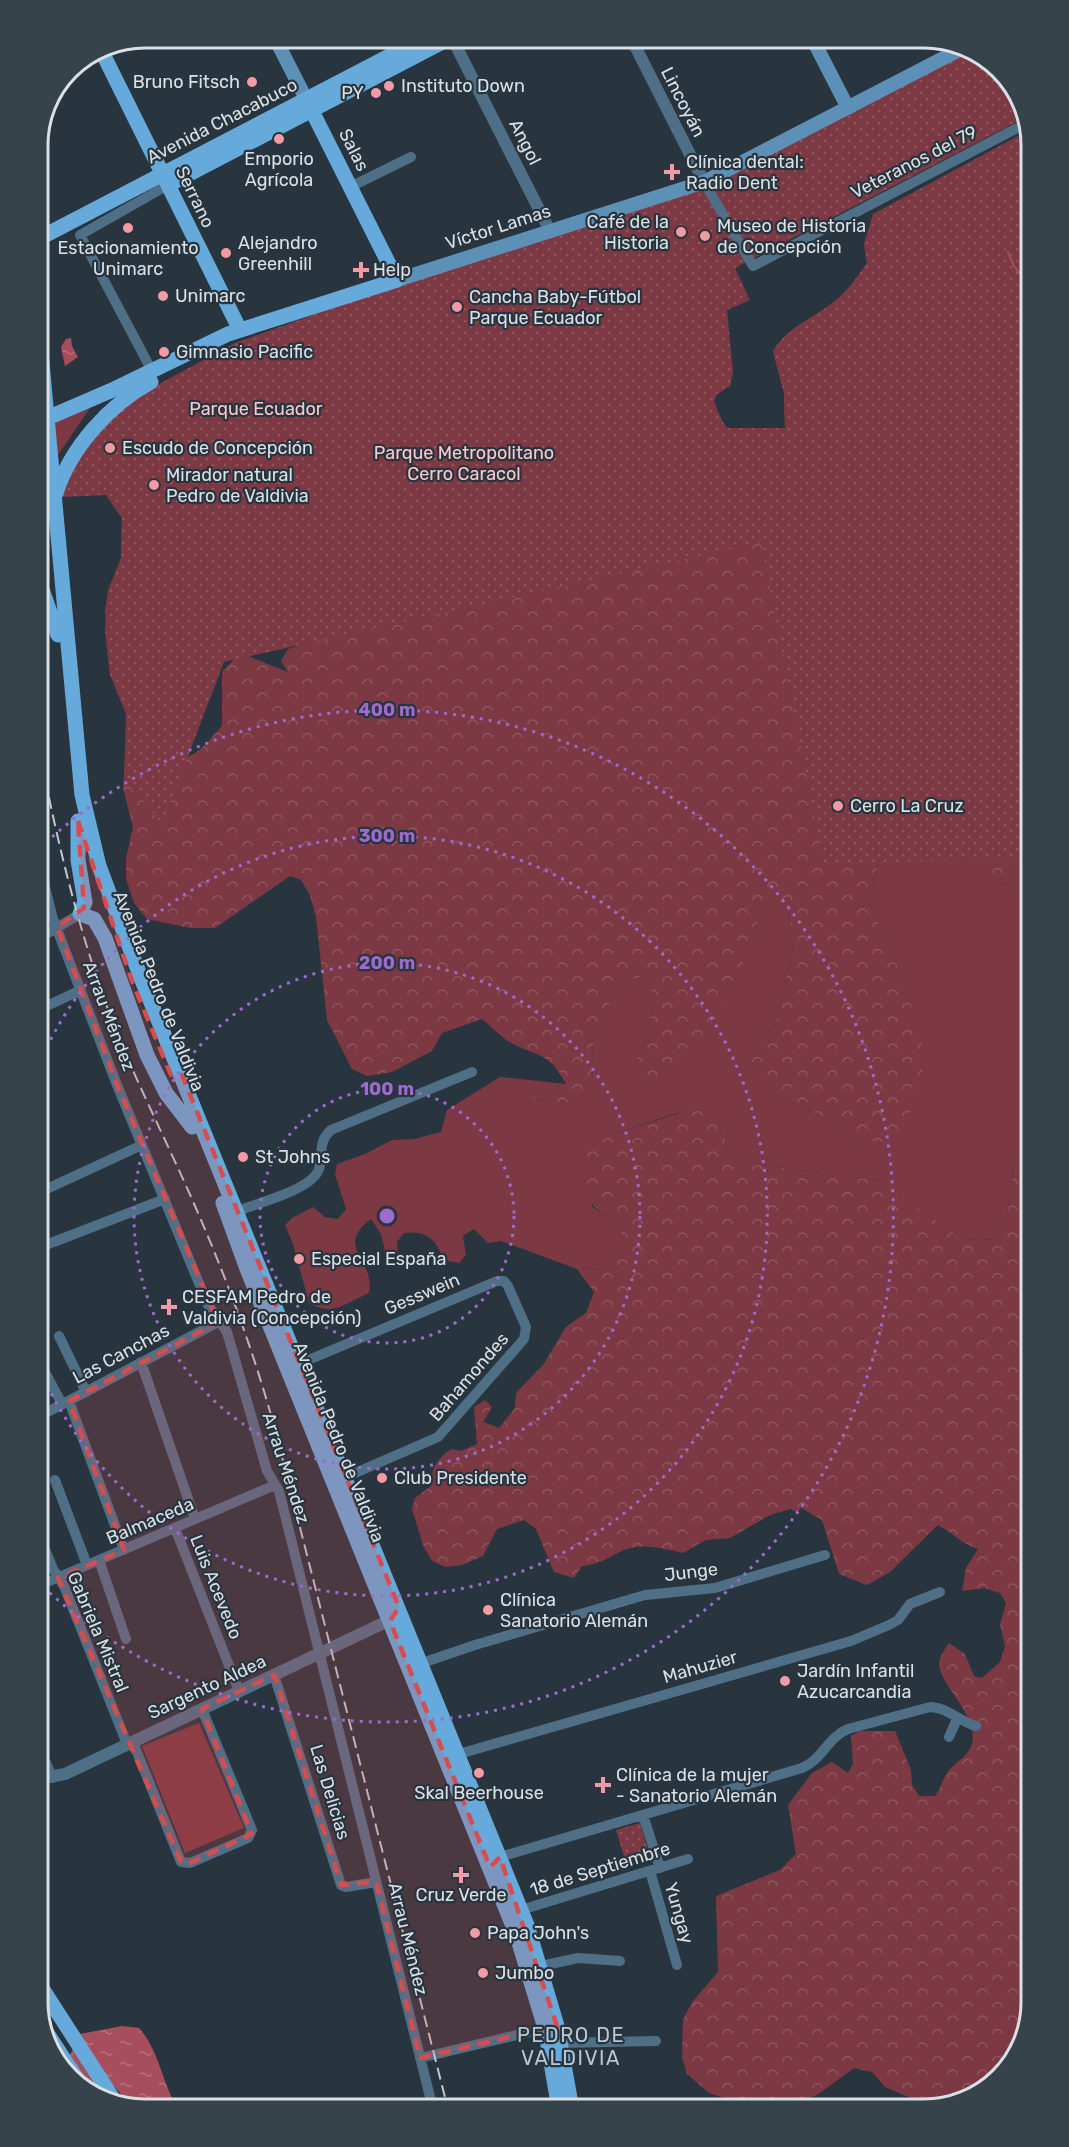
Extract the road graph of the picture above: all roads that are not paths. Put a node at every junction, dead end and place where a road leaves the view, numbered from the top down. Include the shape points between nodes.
1 (280, 48) edge
2 (407, 48) edge
3 (429, 48) edge
4 (456, 48) edge
5 (636, 48) edge
6 (817, 48) edge
7 (955, 53) edge
8 (105, 57) edge
9 (309, 104) junction
10 (848, 108) junction
11 (1019, 127) edge
12 (411, 158) dead end
13 (165, 179) junction
14 (704, 182) junction
15 (350, 187) junction
16 (550, 231) junction
17 (48, 233) edge
18 (398, 280) junction
19 (240, 330) junction
20 (152, 371) junction
21 (48, 418) edge
22 (48, 460) edge
23 (48, 477) edge
24 (51, 502) junction
25 (48, 606) edge
26 (58, 635) junction
27 (78, 821) junction
28 (48, 906) edge
29 (80, 914) junction
30 (57, 927) junction
31 (48, 933) edge
32 (132, 981) junction
33 (81, 990) junction
34 (48, 1005) edge
35 (141, 1039) junction
36 (154, 1071) junction
37 (472, 1072) dead end
38 (176, 1075) junction
39 (192, 1127) junction
40 (142, 1144) junction
41 (48, 1188) edge
42 (165, 1199) junction
43 (237, 1210) junction
44 (48, 1244) edge
45 (504, 1281) joint
46 (220, 1321) junction
47 (59, 1336) dead end
48 (141, 1362) junction
49 (294, 1367) junction
50 (48, 1374) edge
51 (86, 1392) junction
52 (66, 1402) junction
53 (48, 1412) edge
54 (346, 1477) junction
55 (55, 1480) dead end
56 (275, 1485) junction
57 (195, 1519) junction
58 (175, 1528) junction
59 (124, 1550) junction
60 (825, 1555) dead end
61 (48, 1556) edge
62 (99, 1560) junction
63 (87, 1565) junction
64 (58, 1578) junction
65 (48, 1582) edge
66 (940, 1592) dead end
67 (399, 1606) junction
68 (390, 1620) junction
69 (407, 1626) junction
70 (126, 1639) dead end
71 (319, 1653) junction
72 (417, 1669) junction
73 (274, 1675) junction
74 (239, 1691) junction
75 (202, 1709) junction
76 (957, 1719) junction
77 (976, 1726) dead end
78 (949, 1737) dead end
79 (130, 1743) junction
80 (442, 1749) junction
81 (459, 1754) junction
82 (48, 1767) edge
83 (48, 1778) edge
84 (53, 1778) junction
85 (643, 1815) junction
86 (483, 1851) junction
87 (500, 1857) junction
88 (688, 1859) dead end
89 (655, 1869) junction
90 (492, 1871) junction
91 (376, 1882) junction
92 (521, 1910) junction
93 (620, 1961) dead end
94 (677, 1965) dead end
95 (541, 1966) junction
96 (48, 1998) edge
97 (551, 2027) junction
98 (656, 2041) dead end
99 (561, 2043) junction
100 (420, 2058) junction
101 (108, 2091) edge
102 (430, 2099) edge
103 (558, 2099) edge
104 (570, 2099) edge

1 - 9 main road, Salas
2 - 9 main road, Avenida Chacabuco
3 - 9 main road, Avenida Chacabuco
4 - 16 street, Angol
5 - 14 street, Lincoyán
6 - 10 main road
7 - 10 main road, Víctor Lamas
8 - 13 main road, Serrano
9 - 13 main road, Avenida Chacabuco
9 - 15 main road, Salas
10 - 14 main road, Víctor Lamas
11 - 14 street, Veteranos del 79 via 753,266
12 - 15 street
13 - 17 main road, Avenida Chacabuco
13 - 19 main road, Serrano
13 - 20 street, Avenida Chacabuco via 80,235
14 - 16 main road, Víctor Lamas
15 - 18 main road, Salas
16 - 18 main road, Víctor Lamas
18 - 19 main road, Víctor Lamas
19 - 20 main road, Víctor Lamas
19 - 24 main road via 118,403 68,464
20 - 21 main road, Víctor Lamas, bridge
22 - 24 main road
23 - 24 main road
24 - 26 main road, Avenida Pedro de Valdivia
24 - 38 main road, Avenida Pedro de Valdivia via 89,833
25 - 26 main road
26 - 27 main road, Avenida Pedro de Valdivia
27 - 29 main road via 78,860 85,902
27 - 32 main road, Avenida Pedro de Valdivia via 88,863
28 - 30 street, Arrau Méndez
29 - 30 street
29 - 35 main road via 94,919 109,945
30 - 31 street
30 - 33 street, Arrau Méndez
32 - 35 main road
32 - 38 main road, Avenida Pedro de Valdivia
33 - 34 street
33 - 40 street, Arrau Méndez
35 - 36 main road
36 - 38 main road
36 - 39 main road
37 - 43 street via 331,1130 322,1142 320,1166 311,1181
38 - 39 main road, Avenida Pedro de Valdivia
38 - 43 main road, Avenida Pedro de Valdivia
39 - 49 main road, Avenida Pedro de Valdivia
40 - 41 street
40 - 42 street, Arrau Méndez
42 - 44 street
42 - 46 street, Arrau Méndez via 208,1305
43 - 49 main road, Avenida Pedro de Valdivia
45 - 49 street, Gesswein
45 - 54 street, Bahamondes via 526,1327 524,1339 438,1437
46 - 48 street, Las Canchas
46 - 56 street, Arrau Méndez via 227,1332 267,1471
47 - 51 street
48 - 51 street, Las Canchas
48 - 57 street, Luis Acevedo
49 - 54 main road, Avenida Pedro de Valdivia
49 - 68 main road, Avenida Pedro de Valdivia
50 - 52 street
51 - 52 street, Las Canchas
52 - 53 street, Las Canchas
52 - 59 street
54 - 67 main road, Avenida Pedro de Valdivia
55 - 63 street
56 - 57 street, Balmaceda
56 - 71 street, Arrau Méndez
57 - 58 street, Balmaceda
58 - 59 street, Balmaceda
58 - 74 street, Luis Acevedo
59 - 62 street, Balmaceda
60 - 72 street, Junge via 715,1588 645,1595 475,1645
61 - 64 street, Gabriela Mistral
62 - 63 street, Balmaceda
62 - 70 street
63 - 64 street, Balmaceda
64 - 65 street, Balmaceda
64 - 79 street, Gabriela Mistral
66 - 81 street, Mahuzier via 910,1604 889,1625 851,1641
67 - 68 main road
67 - 69 main road, Avenida Pedro de Valdivia
68 - 69 main road
68 - 71 street, Sargento Aldea
68 - 72 main road, Avenida Pedro de Valdivia
69 - 72 main road, Avenida Pedro de Valdivia
71 - 73 street, Sargento Aldea
71 - 91 street, Arrau Méndez
72 - 80 main road, Avenida Pedro de Valdivia
72 - 81 main road, Avenida Pedro de Valdivia
73 - 74 street, Sargento Aldea
73 - 91 street, Las Delicias via 340,1883 346,1887
74 - 75 street, Sargento Aldea
75 - 79 street, Sargento Aldea
75 - 79 street, Gabriela Mistral via 252,1830 248,1838 190,1863 181,1862
76 - 77 street
76 - 78 street
76 - 85 street via 930,1707 848,1729 802,1768
79 - 84 street, Sargento Aldea
80 - 81 main road
80 - 86 main road, Avenida Pedro de Valdivia
81 - 87 main road, Avenida Pedro de Valdivia
82 - 84 street
83 - 84 street, Sargento Aldea
85 - 87 street
85 - 89 street, Yungay
86 - 87 main road
86 - 90 main road, Avenida Pedro de Valdivia
87 - 90 main road
87 - 92 main road, Avenida Pedro de Valdivia
88 - 89 street, 18 de Septiembre
89 - 92 street, 18 de Septiembre
89 - 94 street, Yungay
90 - 97 main road, Avenida Pedro de Valdivia
91 - 100 street, Arrau Méndez
92 - 95 main road, Avenida Pedro de Valdivia
93 - 95 street via 578,1958
95 - 97 main road, Avenida Pedro de Valdivia
96 - 101 main road
97 - 99 main road, Avenida Pedro de Valdivia
97 - 100 street
97 - 103 main road, Avenida Pedro de Valdivia
98 - 99 street
99 - 104 main road, Avenida Pedro de Valdivia
100 - 102 street, Arrau Méndez

